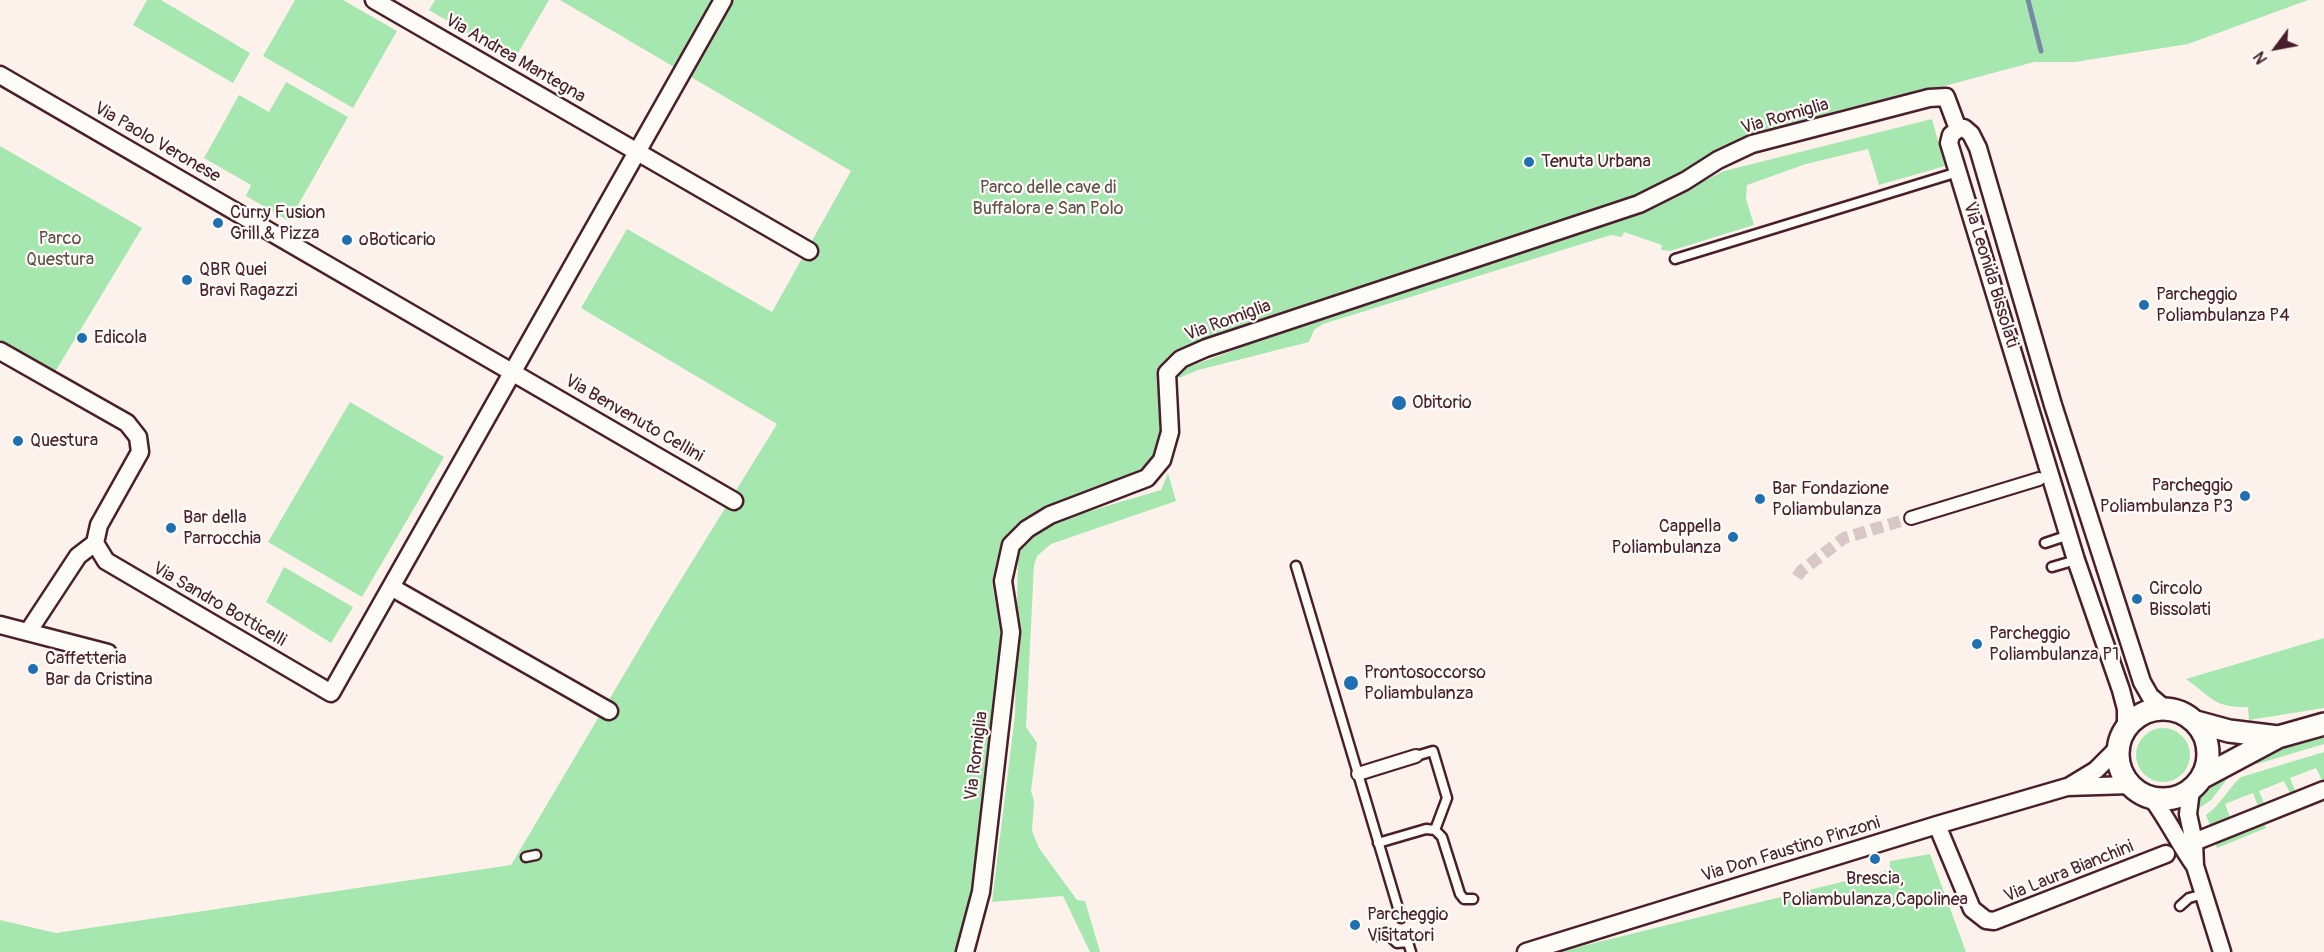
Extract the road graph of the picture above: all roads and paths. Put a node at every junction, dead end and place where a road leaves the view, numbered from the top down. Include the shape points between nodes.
1 (374, 0) edge
2 (723, 0) edge
3 (0, 75) edge
4 (1946, 97) joint
5 (1958, 129) junction
6 (638, 151) junction
7 (1958, 172) junction
8 (1997, 220) junction
9 (809, 251) dead end
10 (1675, 259) dead end
11 (0, 351) edge
12 (513, 371) junction
13 (2021, 378) junction
14 (2047, 386) junction
15 (2039, 479) dead end
16 (734, 501) dead end
17 (1911, 518) tunnel mouth
18 (2068, 535) junction
19 (95, 543) junction
20 (2045, 543) dead end
21 (2076, 560) junction
22 (1296, 566) dead end
23 (2052, 567) dead end
24 (2106, 570) junction
25 (391, 587) junction
26 (0, 625) edge
27 (28, 632) junction
28 (108, 653) dead end
29 (2164, 708) junction
30 (609, 711) dead end
31 (2196, 722) junction
32 (2324, 724) edge
33 (2278, 737) junction
34 (2122, 738) junction
35 (1416, 756) joint
36 (1358, 774) junction
37 (2197, 784) junction
38 (2130, 785) junction
39 (2067, 788) junction
40 (2324, 790) edge
41 (2151, 797) junction
42 (1937, 825) junction
43 (1434, 830) junction
44 (2194, 842) junction
45 (1378, 843) junction
46 (2166, 854) dead end
47 (536, 855) dead end
48 (526, 856) dead end
49 (2195, 866) junction
50 (2204, 894) junction
51 (1473, 899) dead end
52 (2180, 906) dead end
53 (1401, 918) dead end
54 (1377, 936) dead end
55 (965, 952) edge
56 (1411, 952) edge
57 (1527, 952) edge
58 (2222, 952) edge

1 - 6 street, Via Andrea Mantegna
2 - 6 street
3 - 12 street, Via Paolo Veronese
4 - 5 street, Via Leonida Bissolati
4 - 55 street, Via Romiglia via 1929,98 1752,144 1639,204 1181,359 1167,373 1170,432 1162,460 1147,478 1050,514 1011,545 1003,581 1010,644 981,892
5 - 7 street, Via Leonida Bissolati via 1949,143
5 - 8 street, Via Leonida Bissolati via 1964,128 1971,134 1978,148
6 - 9 street
6 - 12 street
7 - 8 street, Via Leonida Bissolati via 1971,176 1983,205
7 - 10 lane
7 - 13 street, Via Leonida Bissolati via 1980,265
8 - 14 street, Via Leonida Bissolati
11 - 19 street via 127,423 138,437 140,452 99,525
12 - 16 street, Via Benvenuto Cellini
12 - 25 street
13 - 14 street via 2037,377
13 - 18 street, Via Leonida Bissolati
14 - 24 street, Via Leonida Bissolati
15 - 17 street
18 - 20 lane
18 - 21 street, Via Leonida Bissolati
19 - 25 street, Via Sandro Botticelli via 106,561 331,693
19 - 27 street via 78,556
21 - 23 lane
21 - 24 street via 2095,560
21 - 34 street, Via Leonida Bissolati via 2126,709
22 - 36 lane
24 - 29 street, Via Leonida Bissolati via 2142,682
25 - 30 street
26 - 27 street
27 - 28 street
29 - 31 street, Via Leonida Bissolati via 2181,712
29 - 34 street via 2142,714
31 - 33 street, Via Leonida Bissolati
31 - 37 street via 2208,743 2209,754
32 - 33 street
33 - 37 street
34 - 38 street, Via Leonida Bissolati via 2120,768
34 - 39 street, Via Don Faustino Pinzoni via 2096,770
35 - 36 street
35 - 43 lane via 1433,751 1447,798
36 - 45 lane
37 - 41 street via 2172,799
37 - 44 street via 2188,814
38 - 39 street, Via Don Faustino Pinzoni
38 - 41 street
39 - 42 street, Via Don Faustino Pinzoni
40 - 44 street
41 - 49 street
42 - 46 street, Via Laura Bianchini via 1972,909 1986,920 1994,921
42 - 57 street, Via Don Faustino Pinzoni
43 - 45 lane
43 - 51 lane via 1442,837 1460,894 1464,899
44 - 49 street
45 - 53 lane
47 - 48 lane
49 - 50 street
50 - 52 lane via 2188,898
50 - 58 street
54 - 56 lane via 1386,933 1397,943 1407,939

